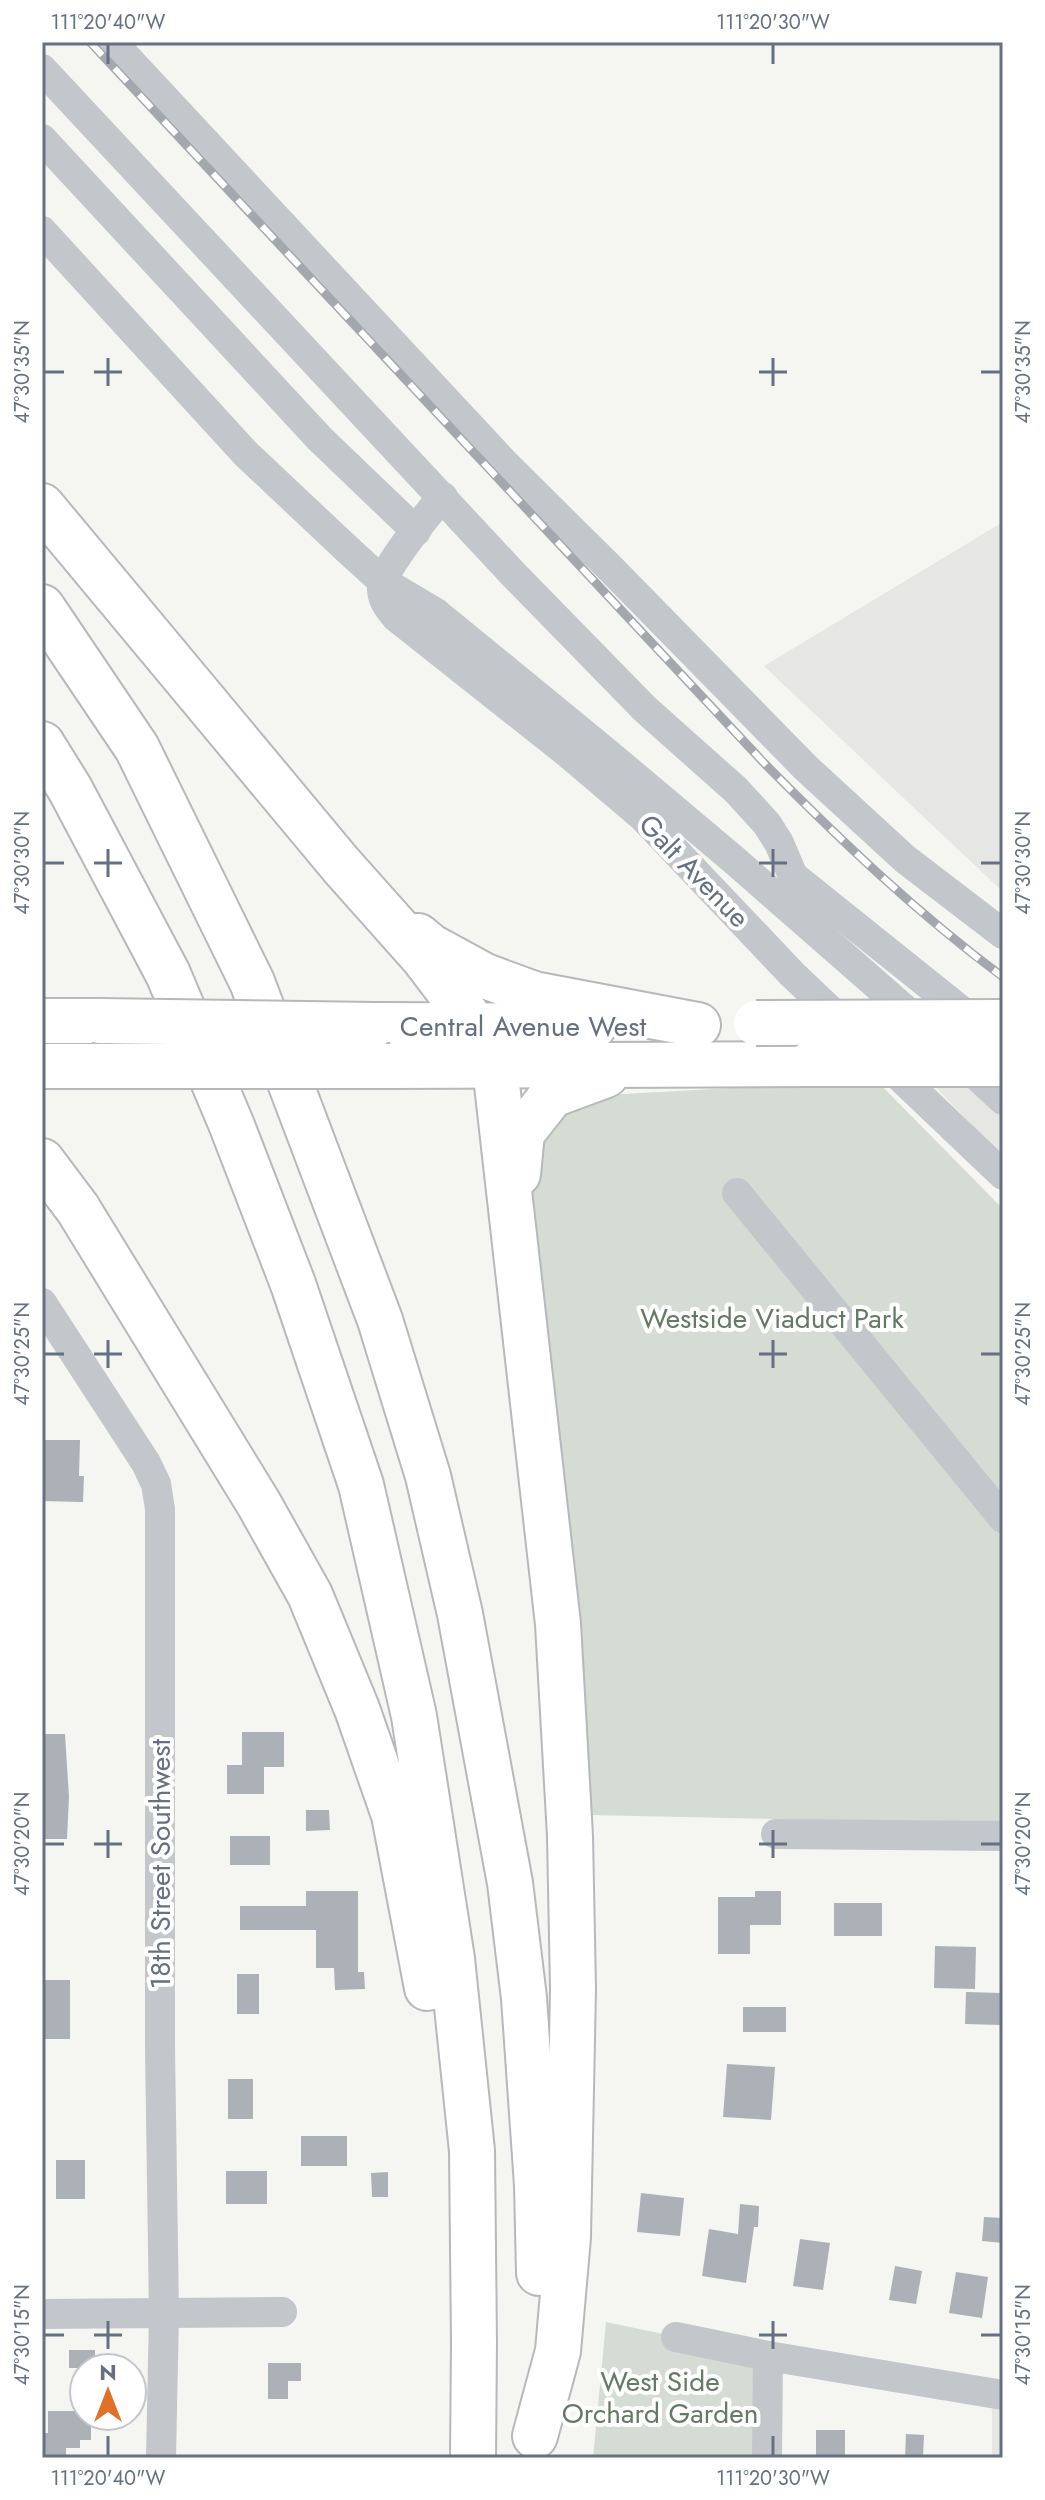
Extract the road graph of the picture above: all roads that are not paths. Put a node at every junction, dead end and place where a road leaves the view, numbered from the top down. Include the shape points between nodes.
1 (112, 42) edge
2 (42, 69) edge
3 (42, 139) edge
4 (42, 231) edge
5 (443, 497) junction
6 (42, 506) edge
7 (416, 531) junction
8 (382, 581) junction
9 (42, 607) edge
10 (42, 744) edge
11 (341, 865) junction
12 (1003, 934) edge
13 (42, 1021) edge
14 (1003, 1022) edge
15 (474, 1024) junction
16 (698, 1025) junction
17 (1003, 1044) edge
18 (1003, 1064) edge
19 (632, 1065) junction
20 (42, 1066) edge
21 (495, 1067) junction
22 (1003, 1100) edge
23 (42, 1161) edge
24 (1003, 1175) edge
25 (737, 1193) dead end
26 (513, 1220) junction
27 (42, 1303) edge
28 (1003, 1518) edge
29 (776, 1834) dead end
30 (1003, 1836) edge
31 (474, 2278) junction
32 (282, 2312) dead end
33 (164, 2313) junction
34 (42, 2314) edge
35 (676, 2337) dead end
36 (768, 2356) junction
37 (1003, 2395) edge
38 (534, 2447) edge
39 (161, 2458) edge
40 (473, 2458) edge
41 (767, 2458) edge

1 - 12 street via 506,465 806,768 905,859
2 - 5 street
3 - 7 street via 320,439
4 - 8 street via 245,453
5 - 7 street
5 - 17 street via 645,709 736,790 767,824 793,876
6 - 11 highway
7 - 8 street
8 - 22 street via 436,613 631,773 864,972
8 - 24 street, Galt Avenue via 383,601 396,617 642,816 792,974
9 - 38 highway via 137,748 252,982 380,1320 428,1476 487,1750 524,1998 539,2303
10 - 31 highway via 168,974 293,1284 361,1485 414,1716 452,1959 472,2151
11 - 15 highway
11 - 16 highway via 430,946 485,976 534,994
13 - 15 highway, Central Avenue West, bridge
14 - 16 highway, Central Avenue West, bridge
15 - 16 highway, Central Avenue West
15 - 21 highway
18 - 19 highway, Central Avenue West, bridge
19 - 21 highway, Central Avenue West
19 - 26 highway via 552,1095 522,1133
20 - 21 highway, Central Avenue West, bridge
21 - 26 highway
23 - 31 highway via 78,1209 259,1504 310,1595 357,1709 394,1815 432,2012 449,2215
25 - 28 street
26 - 38 highway via 558,1624 573,1989 568,2237 558,2351
27 - 33 street, 18th Street Southwest via 146,1463 160,1509
29 - 30 street
31 - 40 highway
32 - 33 street
33 - 34 street
33 - 39 street, 18th Street Southwest
35 - 36 street
36 - 37 street
36 - 41 street

